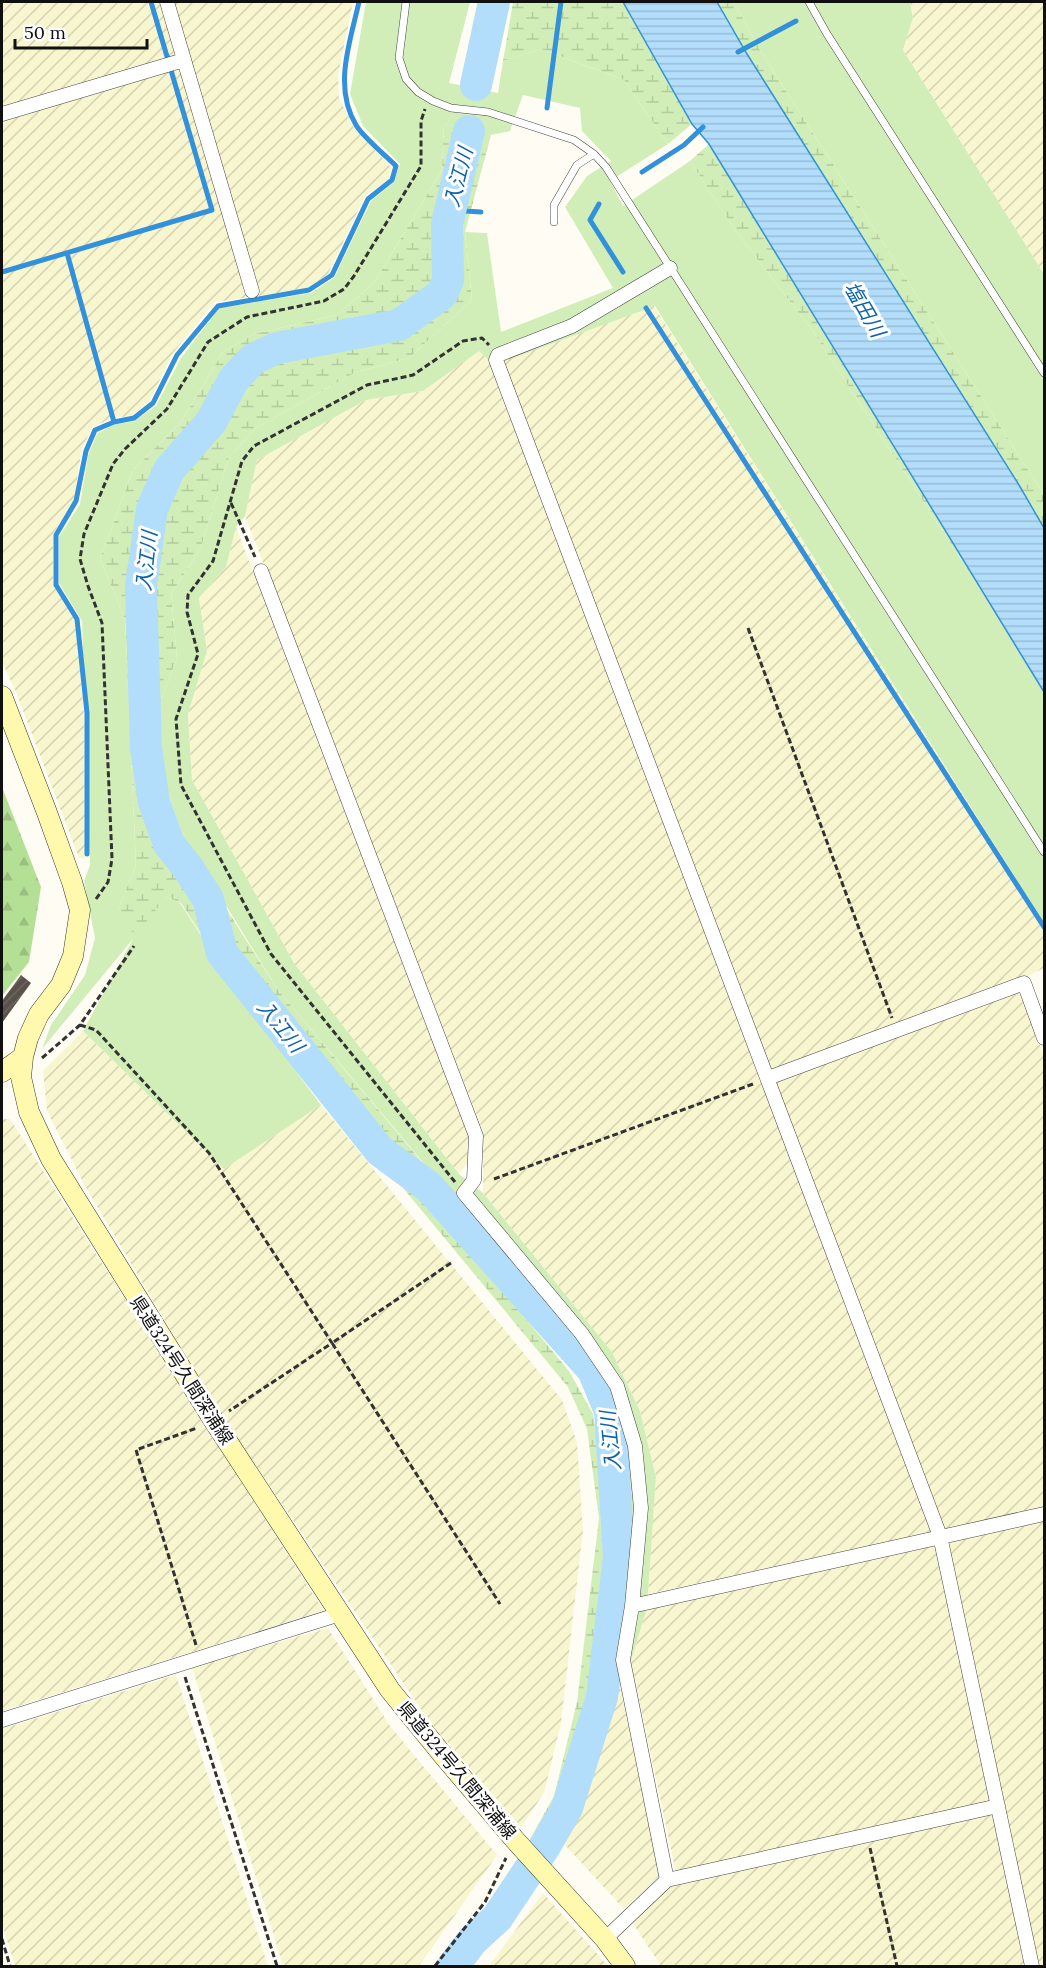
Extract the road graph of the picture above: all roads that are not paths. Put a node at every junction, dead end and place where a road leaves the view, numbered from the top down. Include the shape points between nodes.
1 (167, 2) edge
2 (406, 2) edge
3 (809, 2) edge
4 (184, 60) junction
5 (2, 114) edge
6 (594, 154) junction
7 (554, 222) dead end
8 (670, 268) junction
9 (252, 291) dead end
10 (1044, 373) edge
11 (261, 571) road end
12 (2, 696) edge
13 (1044, 852) edge
14 (1044, 1038) edge
15 (22, 1067) junction
16 (2, 1072) edge
17 (768, 1078) junction
18 (1044, 1514) edge
19 (940, 1536) junction
20 (632, 1606) junction
21 (340, 1614) junction
22 (2, 1720) edge
23 (998, 1806) junction
24 (667, 1880) junction
25 (605, 1939) junction
26 (625, 1966) edge
27 (1032, 1966) edge

1 - 4 street
2 - 6 lane via 399,58 406,79 418,92 451,108 488,112 574,140
3 - 10 lane
4 - 5 street
4 - 9 street
6 - 7 lane via 577,165 554,205
6 - 8 lane
8 - 13 lane
8 - 17 street via 572,326 498,355 496,360
11 - 20 street via 476,1136 474,1180 464,1193 582,1334 617,1386 635,1446 641,1508
12 - 15 main road via 80,910 74,956 62,985 39,1014 28,1038
14 - 17 street via 1024,983
15 - 16 main road
15 - 21 main road, 県道324号久間深浦線 via 29,1112 51,1159
17 - 19 street
18 - 19 street
19 - 20 street
19 - 23 street
20 - 24 street via 623,1660
21 - 22 street
21 - 25 main road, 県道324号久間深浦線 via 390,1689 442,1754
23 - 24 street
23 - 27 street
24 - 25 street
25 - 26 main road, 県道324号久間深浦線

